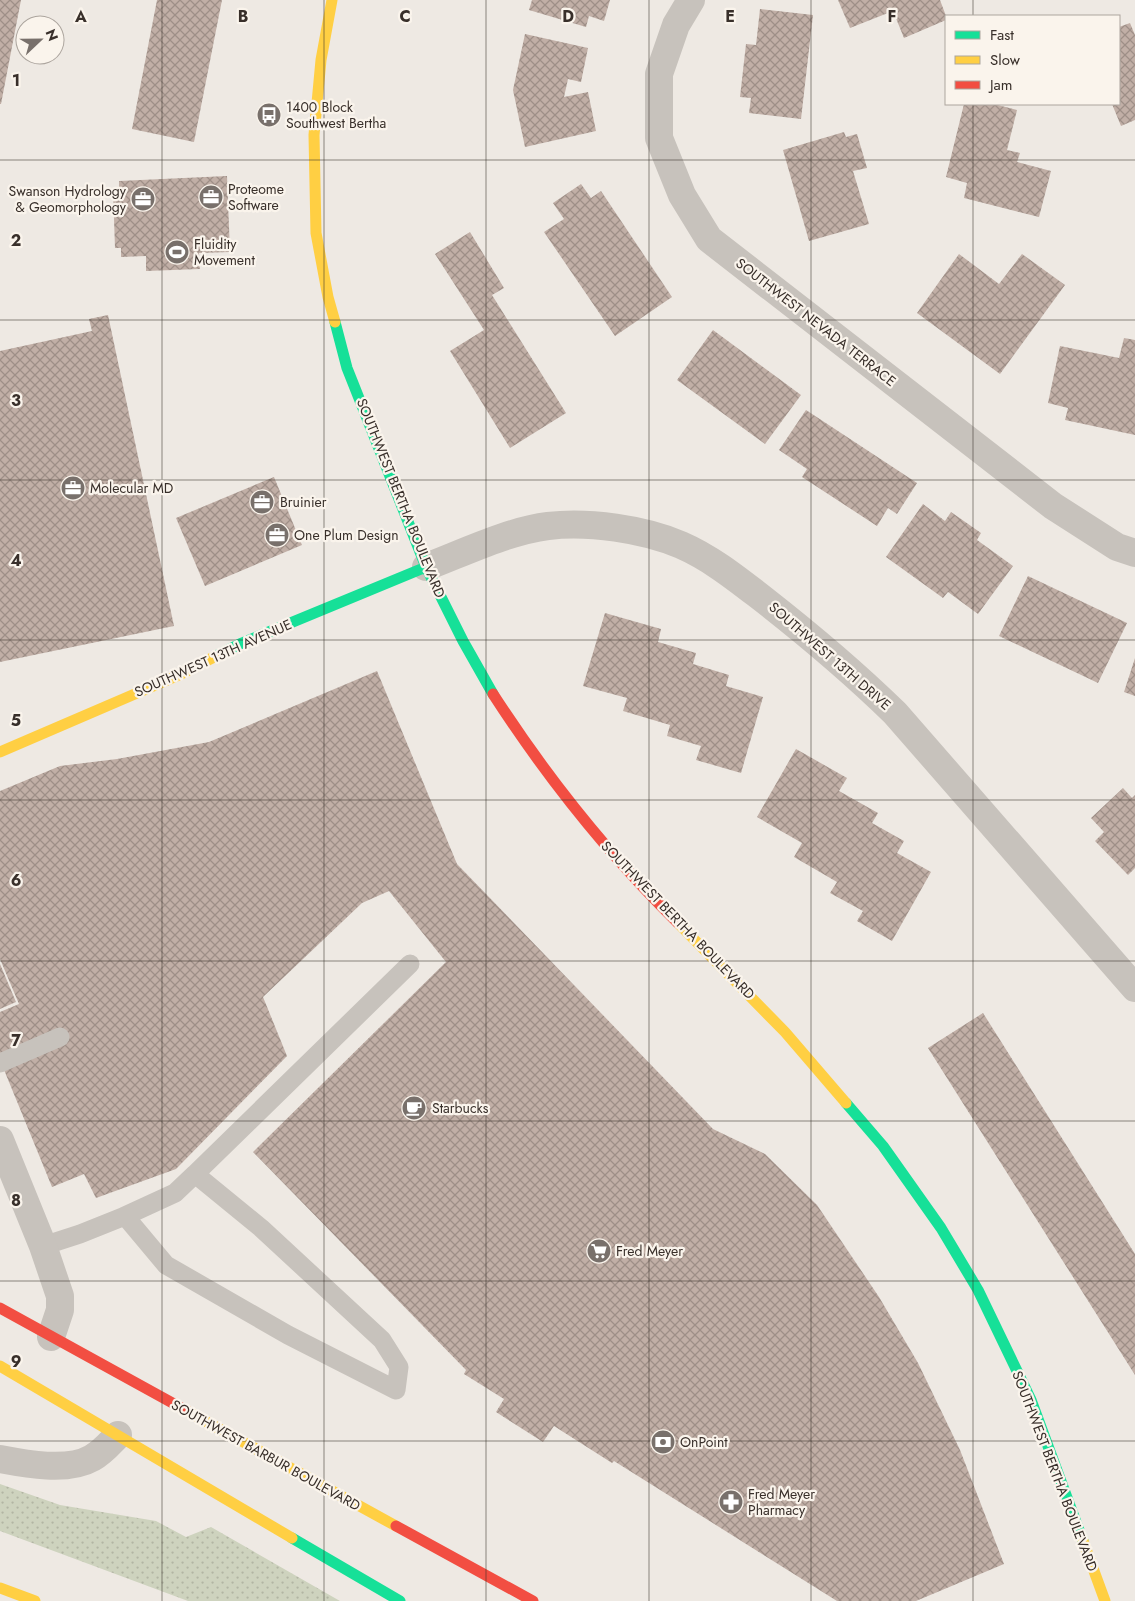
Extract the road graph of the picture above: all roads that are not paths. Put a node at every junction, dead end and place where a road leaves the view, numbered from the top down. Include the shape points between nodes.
1 (332, 0) edge
2 (691, 0) edge
3 (1135, 552) edge
4 (426, 567) junction
5 (0, 752) edge
6 (410, 964) dead end
7 (1135, 988) edge
8 (60, 1037) dead end
9 (0, 1062) edge
10 (0, 1140) edge
11 (195, 1174) junction
12 (125, 1216) junction
13 (43, 1246) junction
14 (0, 1308) edge
15 (50, 1336) junction
16 (0, 1366) edge
17 (118, 1435) junction
18 (0, 1459) edge
19 (0, 1588) edge
20 (35, 1601) edge
21 (400, 1601) edge
22 (533, 1601) edge
23 (1106, 1601) edge

1 - 4 main road, SOUTHWEST BERTHA BOULEVARD via 321,60 314,136 316,233 328,297 347,368
2 - 3 street, SOUTHWEST NEVADA TERRACE via 676,25 660,74 659,138 682,195 709,239 1053,506 1118,547
4 - 5 main road, SOUTHWEST 13TH AVENUE via 242,643 179,675
4 - 7 street, SOUTHWEST 13TH DRIVE via 523,531 570,525 627,529 658,536 709,560 801,628 894,713
4 - 23 main road, SOUTHWEST BERTHA BOULEVARD via 486,685 574,808 653,898 785,1032 883,1146 941,1228 978,1290 1030,1400
6 - 11 lane
8 - 9 lane
10 - 13 street
11 - 12 lane via 175,1193
11 - 12 lane via 261,1228 382,1340 399,1367 396,1390 288,1335 166,1265
12 - 13 lane
13 - 15 street via 60,1296 60,1310
14 - 15 main road, SOUTHWEST BARBUR BOULEVARD
15 - 22 main road, SOUTHWEST BARBUR BOULEVARD
16 - 17 main road
17 - 18 street via 91,1459 71,1464 48,1466
17 - 21 main road
19 - 20 main road

